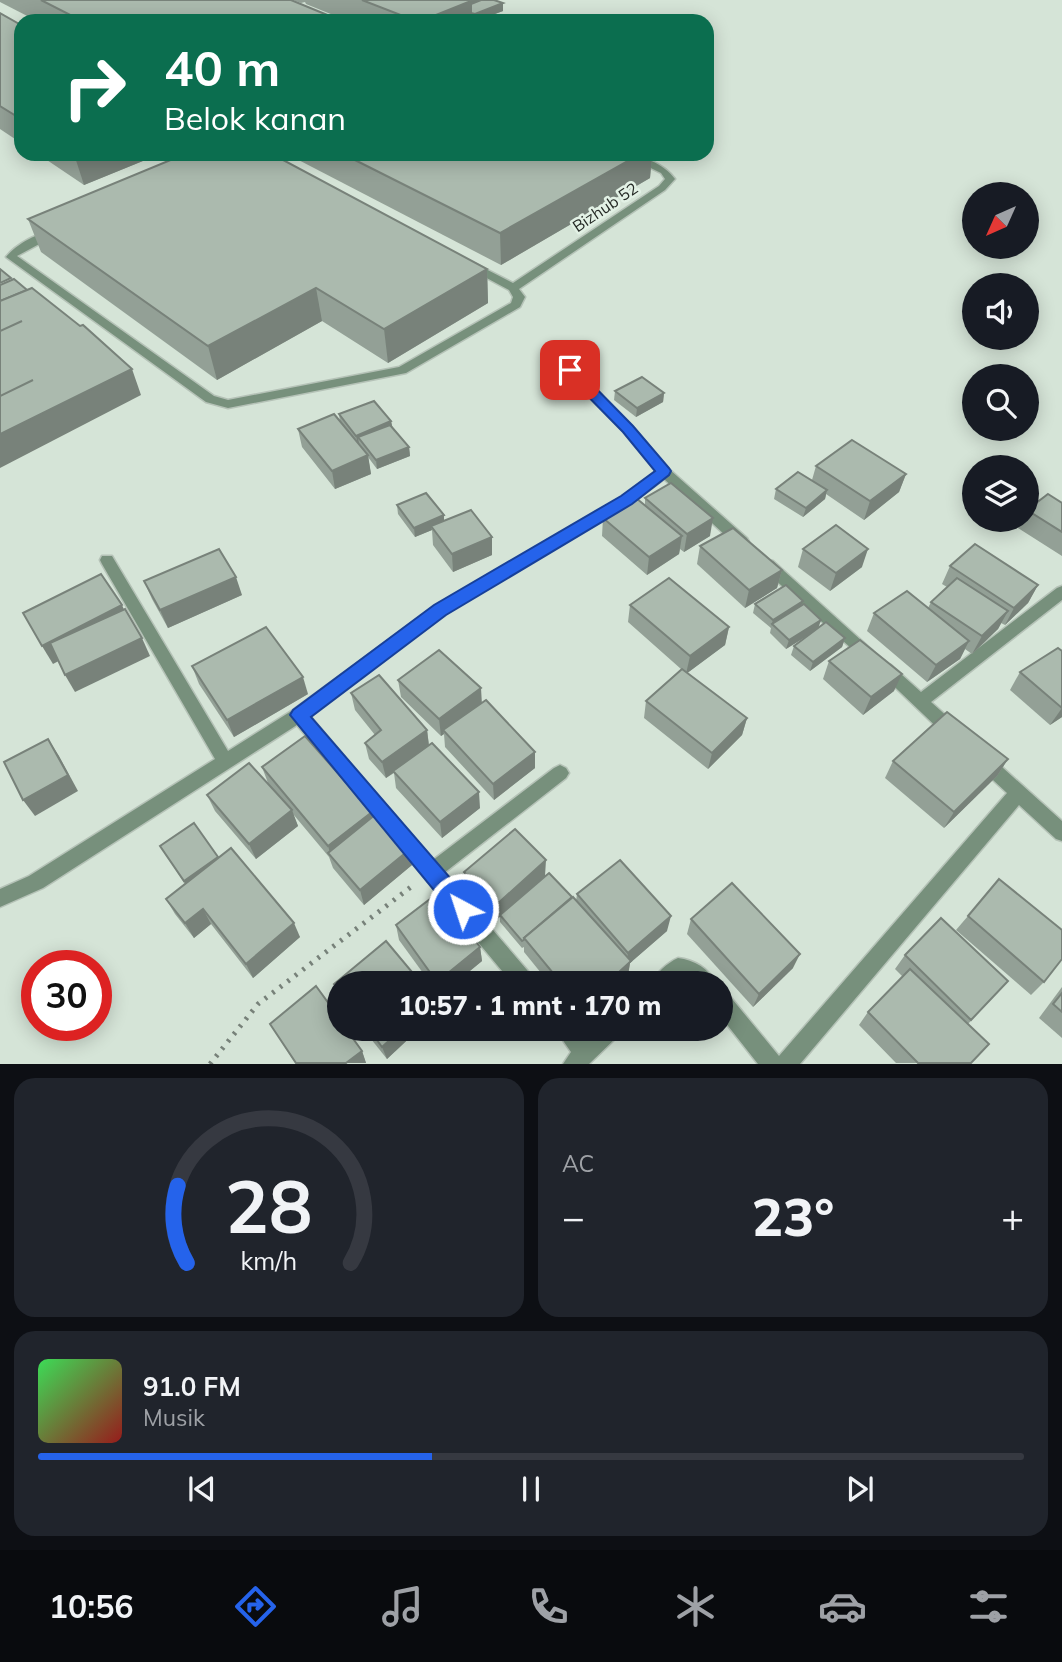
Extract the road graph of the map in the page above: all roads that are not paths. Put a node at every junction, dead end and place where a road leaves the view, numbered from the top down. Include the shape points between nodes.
1 (642, 161) edge
2 (65, 227) edge
3 (465, 263) edge
4 (513, 288) junction
5 (570, 370) dead end
6 (664, 471) junction
7 (107, 559) dead end
8 (1062, 592) edge
9 (920, 702) junction
10 (299, 715) junction
11 (225, 761) junction
12 (560, 773) dead end
13 (1018, 793) junction
14 (1062, 833) edge
15 (432, 872) junction
16 (0, 898) edge
17 (515, 971) edge
18 (675, 971) edge
19 (692, 971) edge
20 (733, 1016) edge
21 (571, 1041) edge
22 (598, 1041) edge
23 (579, 1058) edge
24 (772, 1063) edge
25 (786, 1063) edge

1 - 4 street, Bizhub 52 via 670,178 662,188
2 - 4 street via 11,257 210,399 228,404 402,370 516,305 519,297
3 - 4 street
5 - 6 street
6 - 9 street
6 - 10 street via 627,500 440,610
7 - 11 street
8 - 9 street
9 - 13 street
10 - 11 street
10 - 15 street
11 - 16 street via 36,882
12 - 15 street
13 - 14 street
13 - 25 street
15 - 17 street
18 - 19 street
20 - 24 street
21 - 23 street
22 - 23 street

